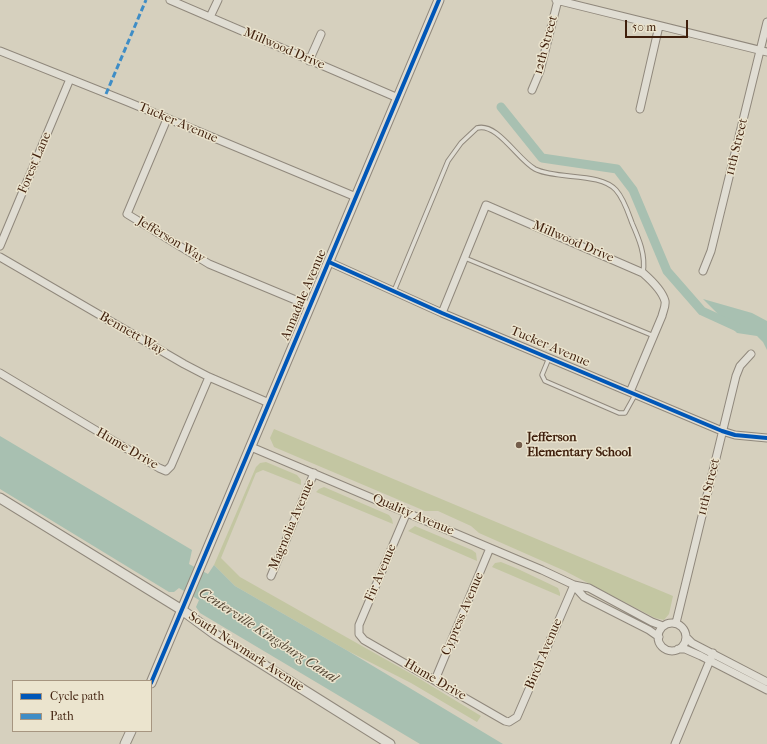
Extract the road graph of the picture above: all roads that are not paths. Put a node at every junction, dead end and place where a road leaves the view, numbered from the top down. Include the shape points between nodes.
1 (170, 0) edge
2 (218, 0) edge
3 (439, 0) edge
4 (557, 0) edge
5 (210, 18) junction
6 (767, 22) edge
7 (659, 26) junction
8 (321, 34) dead end
9 (0, 51) edge
10 (764, 51) edge
11 (309, 61) junction
12 (70, 79) junction
13 (532, 90) dead end
14 (398, 98) junction
15 (640, 109) dead end
16 (167, 118) junction
17 (356, 197) junction
18 (0, 246) edge
19 (0, 257) edge
20 (465, 258) junction
21 (329, 262) junction
22 (703, 271) dead end
23 (643, 273) junction
24 (394, 291) junction
25 (310, 306) junction
26 (442, 313) junction
27 (654, 336) junction
28 (751, 354) dead end
29 (549, 358) junction
30 (0, 373) edge
31 (209, 377) junction
32 (633, 393) junction
33 (269, 403) junction
34 (722, 431) junction
35 (767, 438) edge
36 (251, 447) junction
37 (314, 473) junction
38 (0, 498) edge
39 (407, 512) junction
40 (490, 548) junction
41 (271, 576) dead end
42 (574, 585) junction
43 (182, 610) junction
44 (676, 624) junction
45 (663, 626) junction
46 (359, 634) joint
47 (659, 637) junction
48 (686, 637) junction
49 (678, 649) junction
50 (711, 657) junction
51 (435, 680) junction
52 (152, 681) edge
53 (767, 682) edge
54 (767, 690) edge
55 (513, 720) joint
56 (131, 732) edge
57 (125, 744) edge
58 (390, 744) edge
59 (675, 744) edge

1 - 5 street, Millwood Drive
2 - 5 street
3 - 14 street, Annadale Avenue
4 - 7 street
4 - 13 street, 12th Street via 540,70
5 - 11 street, Millwood Drive
6 - 10 street, 11th Street
7 - 10 street
7 - 15 street
8 - 11 street
9 - 12 street, Tucker Avenue
10 - 22 street, 11th Street via 711,251
11 - 14 street, Millwood Drive
12 - 16 street, Tucker Avenue
12 - 18 street, Forest Lane
14 - 17 street, Annadale Avenue
16 - 17 street, Tucker Avenue
16 - 25 street, Jefferson Way via 128,214 209,264
17 - 21 street, Annadale Avenue
19 - 31 street, Bennett Way
20 - 23 street, Millwood Drive via 486,205
20 - 26 street, Millwood Drive
20 - 27 lane
21 - 24 street, Tucker Avenue
21 - 25 street, Annadale Avenue
23 - 24 lane via 644,265 638,237 620,196 612,187 604,182 544,173 521,158 496,133 480,127 461,143 448,161
23 - 27 street, Millwood Drive via 653,282 665,300
24 - 26 street, Tucker Avenue
25 - 33 street, Annadale Avenue
26 - 29 street, Tucker Avenue
27 - 32 street, Millwood Drive
28 - 34 street, 11th Street via 740,366 736,376
29 - 32 street, Tucker Avenue
29 - 32 lane via 542,375 545,380 619,413 625,414
30 - 31 street, Hume Drive via 166,471 171,466
31 - 33 street, Bennett Way
32 - 34 street, Tucker Avenue
33 - 36 street, Annadale Avenue
34 - 35 street, Tucker Avenue
34 - 44 street, 11th Street
36 - 37 street, Quality Avenue
36 - 43 street, Annadale Avenue
37 - 39 street, Quality Avenue
37 - 41 street, Magnolia Avenue
38 - 43 street, South Newmark Avenue
39 - 40 street, Quality Avenue
39 - 46 street, Fir Avenue via 359,625
40 - 42 street, Quality Avenue
40 - 51 street, Cypress Avenue
42 - 45 street, Quality Avenue via 589,588
42 - 47 street, Quality Avenue via 584,597
42 - 55 street, Birch Avenue via 517,717
43 - 52 street, Annadale Avenue
43 - 58 street, South Newmark Avenue via 216,635
44 - 45 street
44 - 48 street via 683,628
45 - 47 street
46 - 51 street, Hume Drive via 364,640
47 - 49 street via 664,647
48 - 49 street via 684,644
48 - 50 street
49 - 50 street
50 - 53 street
50 - 54 street
50 - 59 street
51 - 55 street, Hume Drive via 505,721
56 - 57 street

